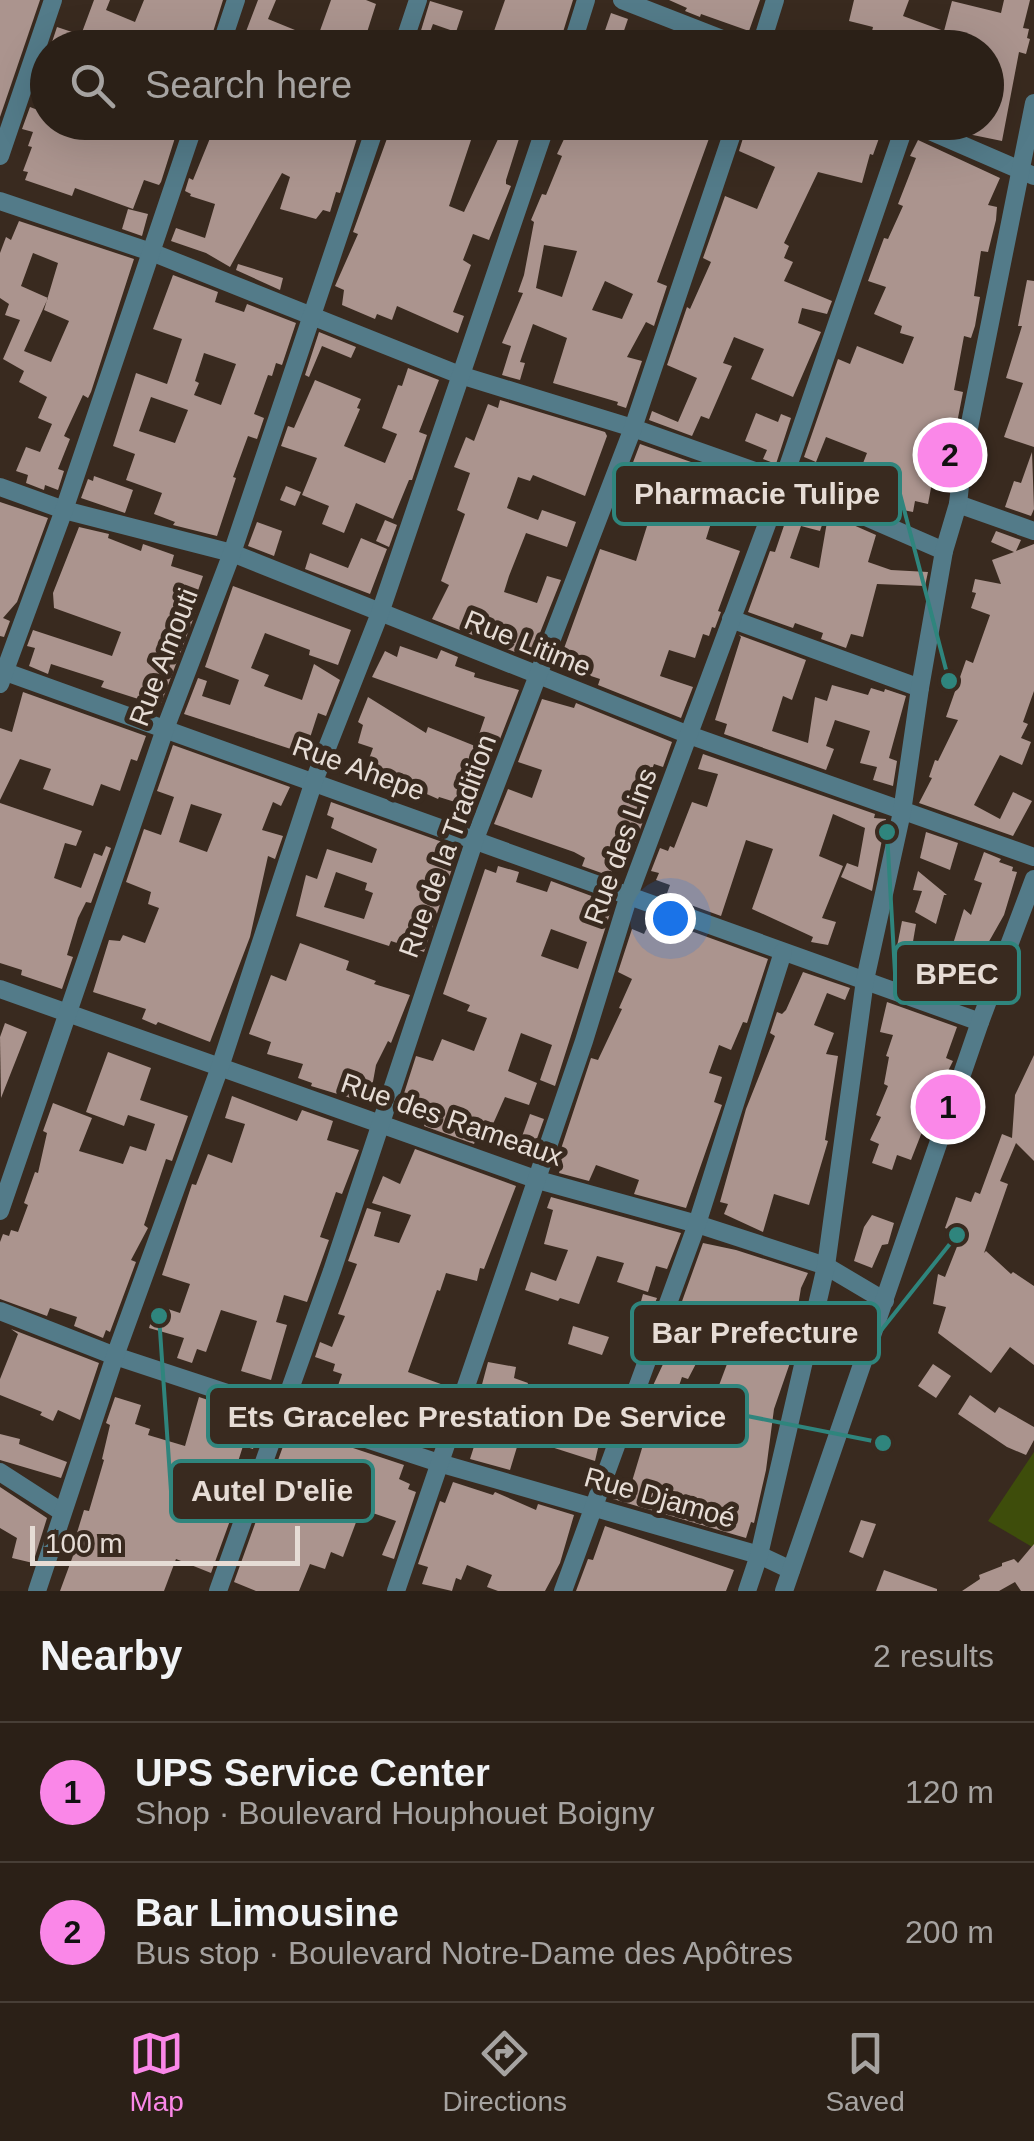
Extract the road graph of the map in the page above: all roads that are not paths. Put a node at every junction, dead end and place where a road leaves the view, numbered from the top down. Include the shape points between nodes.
1 (53, 0) edge
2 (236, 0) edge
3 (418, 0) edge
4 (586, 0) edge
5 (622, 0) edge
6 (775, 0) edge
7 (43, 30) edge
8 (226, 30) edge
9 (408, 30) edge
10 (577, 30) edge
11 (699, 30) edge
12 (766, 30) edge
13 (30, 68) edge
14 (1034, 103) edge
15 (189, 140) edge
16 (371, 140) edge
17 (541, 140) edge
18 (730, 140) edge
19 (901, 140) edge
20 (949, 140) edge
21 (0, 156) edge
22 (1027, 173) edge
23 (0, 201) edge
24 (152, 252) junction
25 (312, 316) junction
26 (460, 375) junction
27 (633, 428) junction
28 (783, 480) junction
29 (0, 487) edge
30 (958, 504) junction
31 (64, 510) junction
32 (1034, 531) edge
33 (944, 551) junction
34 (232, 553) junction
35 (380, 613) junction
36 (731, 620) junction
37 (1, 675) edge
38 (540, 678) junction
39 (920, 688) junction
40 (165, 729) junction
41 (689, 735) junction
42 (314, 781) junction
43 (902, 812) junction
44 (475, 839) junction
45 (1034, 857) edge
46 (1034, 879) edge
47 (629, 895) junction
48 (783, 952) junction
49 (864, 980) junction
50 (0, 989) edge
51 (70, 1012) junction
52 (980, 1022) junction
53 (220, 1068) junction
54 (381, 1124) junction
55 (538, 1180) junction
56 (0, 1211) edge
57 (697, 1224) junction
58 (826, 1266) junction
59 (885, 1301) junction
60 (0, 1311) edge
61 (114, 1356) junction
62 (283, 1411) junction
63 (439, 1463) junction
64 (0, 1472) edge
65 (596, 1506) junction
66 (62, 1512) junction
67 (760, 1555) junction
68 (792, 1570) junction
69 (37, 1591) edge
70 (218, 1591) edge
71 (396, 1591) edge
72 (563, 1591) edge
73 (748, 1591) edge
74 (784, 1591) edge

1 - 7 street
2 - 8 street
3 - 9 street
4 - 10 street
5 - 11 street
6 - 12 street
13 - 21 street
14 - 22 street
15 - 24 street
16 - 25 street, Rue Amouti
17 - 26 street
18 - 27 street, Rue de la Tradition
19 - 28 street, Rue des Lins
20 - 22 street
22 - 30 street
23 - 24 street
24 - 25 street
24 - 31 street
25 - 26 street
25 - 34 street, Rue Amouti
26 - 27 street
26 - 35 street
27 - 28 street
27 - 38 street, Rue de la Tradition
28 - 33 street
28 - 36 street, Rue des Lins
29 - 31 street, Rue Litime
30 - 32 street
30 - 33 street
31 - 34 street, Rue Litime
31 - 37 street
33 - 39 street
34 - 35 street, Rue Litime
34 - 40 street, Rue Amouti
35 - 38 street, Rue Litime
35 - 42 street
36 - 39 street
36 - 41 street, Rue des Lins
37 - 40 street, Rue Ahepe
38 - 41 street, Rue Litime
38 - 44 street, Rue de la Tradition
39 - 43 street
40 - 42 street, Rue Ahepe
40 - 51 street, Rue Amouti
41 - 43 street, Rue Litime
41 - 47 street, Rue des Lins
42 - 44 street, Rue Ahepe
42 - 53 street
43 - 45 street, Rue Litime
43 - 49 street
44 - 47 street, Rue Ahepe
44 - 54 street, Rue de la Tradition
46 - 52 street
47 - 48 street, Rue Ahepe
47 - 55 street, Rue des Lins
48 - 49 street, Rue Ahepe
48 - 57 street
49 - 52 street, Rue Ahepe
49 - 58 street
50 - 51 street, Rue des Rameaux
51 - 53 street, Rue des Rameaux
51 - 56 street, Rue Amouti
52 - 59 street
53 - 54 street, Rue des Rameaux
53 - 61 street
54 - 55 street, Rue des Rameaux
54 - 62 street, Rue de la Tradition
55 - 57 street, Rue des Rameaux
55 - 63 street, Rue des Lins
57 - 58 street, Rue des Rameaux
57 - 65 street
58 - 59 street, Rue des Rameaux
58 - 67 street
59 - 68 street
60 - 61 street, Rue Djamoé
61 - 62 street, Rue Djamoé
61 - 66 street
62 - 63 street, Rue Djamoé
62 - 70 street, Rue de la Tradition
63 - 65 street, Rue Djamoé
63 - 71 street, Rue des Lins
64 - 66 street
65 - 67 street, Rue Djamoé
65 - 72 street
66 - 69 street
67 - 68 street, Rue Djamoé
67 - 73 street
68 - 74 street

